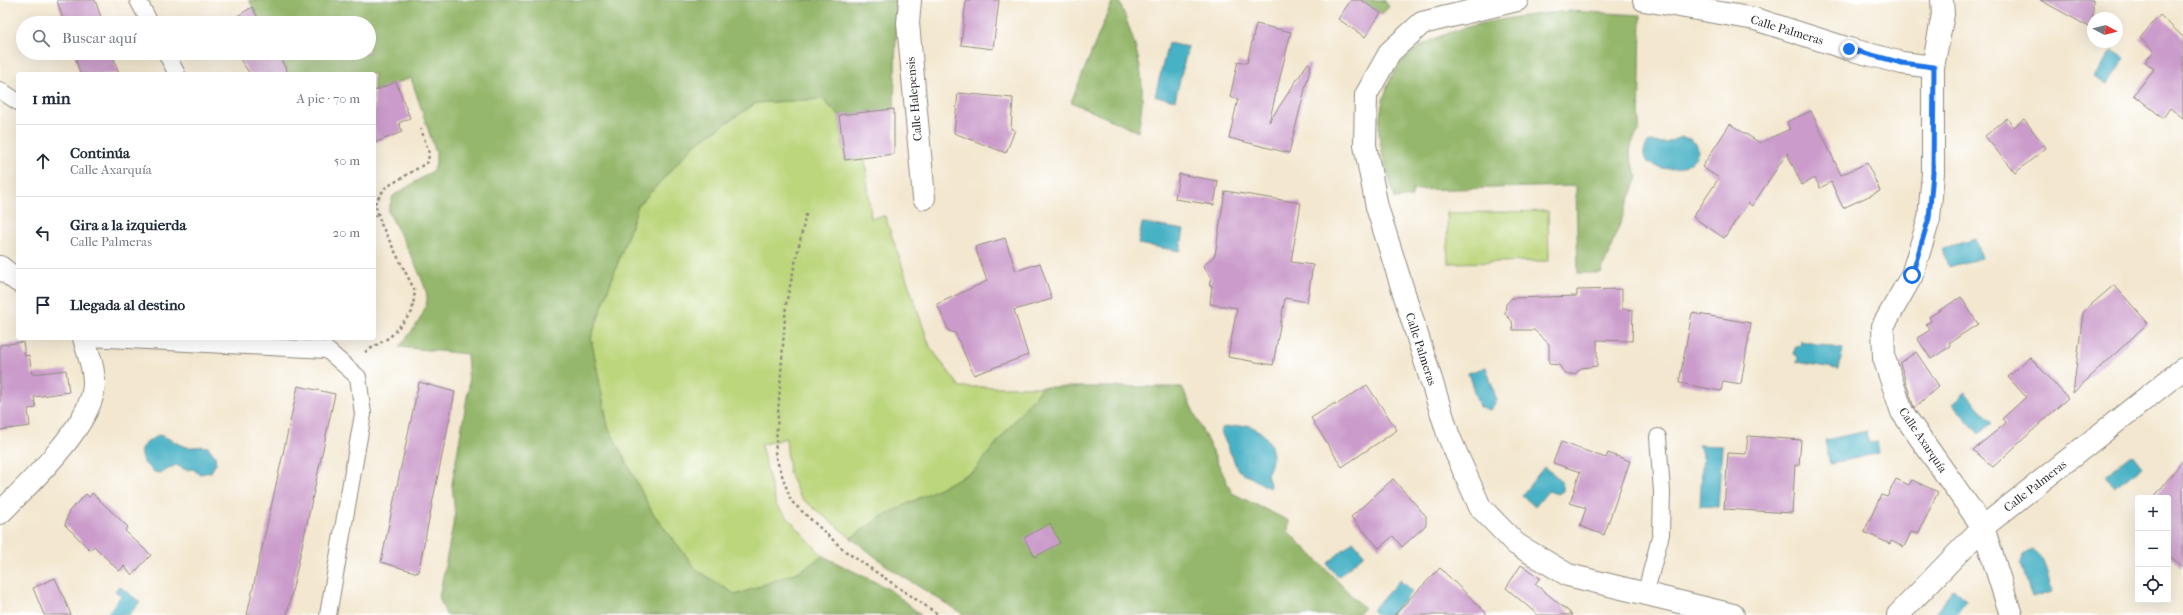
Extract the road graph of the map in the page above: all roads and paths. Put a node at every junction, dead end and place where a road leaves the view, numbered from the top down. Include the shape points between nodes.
1 (138, 0) edge
2 (910, 0) edge
3 (1516, 0) edge
4 (1644, 0) edge
5 (1942, 0) edge
6 (146, 16) edge
7 (169, 60) edge
8 (1934, 67) junction
9 (175, 72) edge
10 (0, 90) edge
11 (16, 101) edge
12 (420, 129) dead end
13 (924, 198) dead end
14 (376, 202) edge
15 (376, 206) edge
16 (806, 214) dead end
17 (379, 215) junction
18 (376, 216) edge
19 (0, 267) edge
20 (16, 279) edge
21 (84, 340) edge
22 (128, 340) edge
23 (345, 366) junction
24 (2183, 369) edge
25 (1658, 437) dead end
26 (0, 513) edge
27 (1983, 527) junction
28 (1645, 595) junction
29 (328, 615) edge
30 (939, 615) edge
31 (1733, 615) edge
32 (1898, 615) edge
33 (2011, 615) edge

1 - 6 lane
2 - 13 street, Calle Halepensis via 908,23
3 - 28 street, Calle Palmeras via 1422,23 1390,52 1366,95 1365,145 1377,206 1449,437 1480,507 1516,544 1568,575
4 - 8 street, Calle Palmeras via 1755,19 1849,49 1902,63
5 - 8 street via 1943,14
7 - 9 lane
8 - 27 street, Calle Axarquía via 1933,173 1929,218 1912,275 1883,326 1884,358 1902,412
10 - 11 lane
12 - 14 path via 429,153 428,162 385,188
15 - 17 path
16 - 30 path via 786,304 775,455 791,501 845,551
17 - 18 path
17 - 23 path via 415,291 412,312 390,337
19 - 20 street
21 - 26 street via 94,392 82,421 34,479
22 - 23 lane via 327,350
23 - 29 lane via 358,377 363,414
24 - 27 street, Calle Palmeras
25 - 28 lane via 1662,492 1661,534
27 - 32 street, Calle Palmeras
27 - 33 street, Calle Axarquía
28 - 31 street, Calle Palmeras

